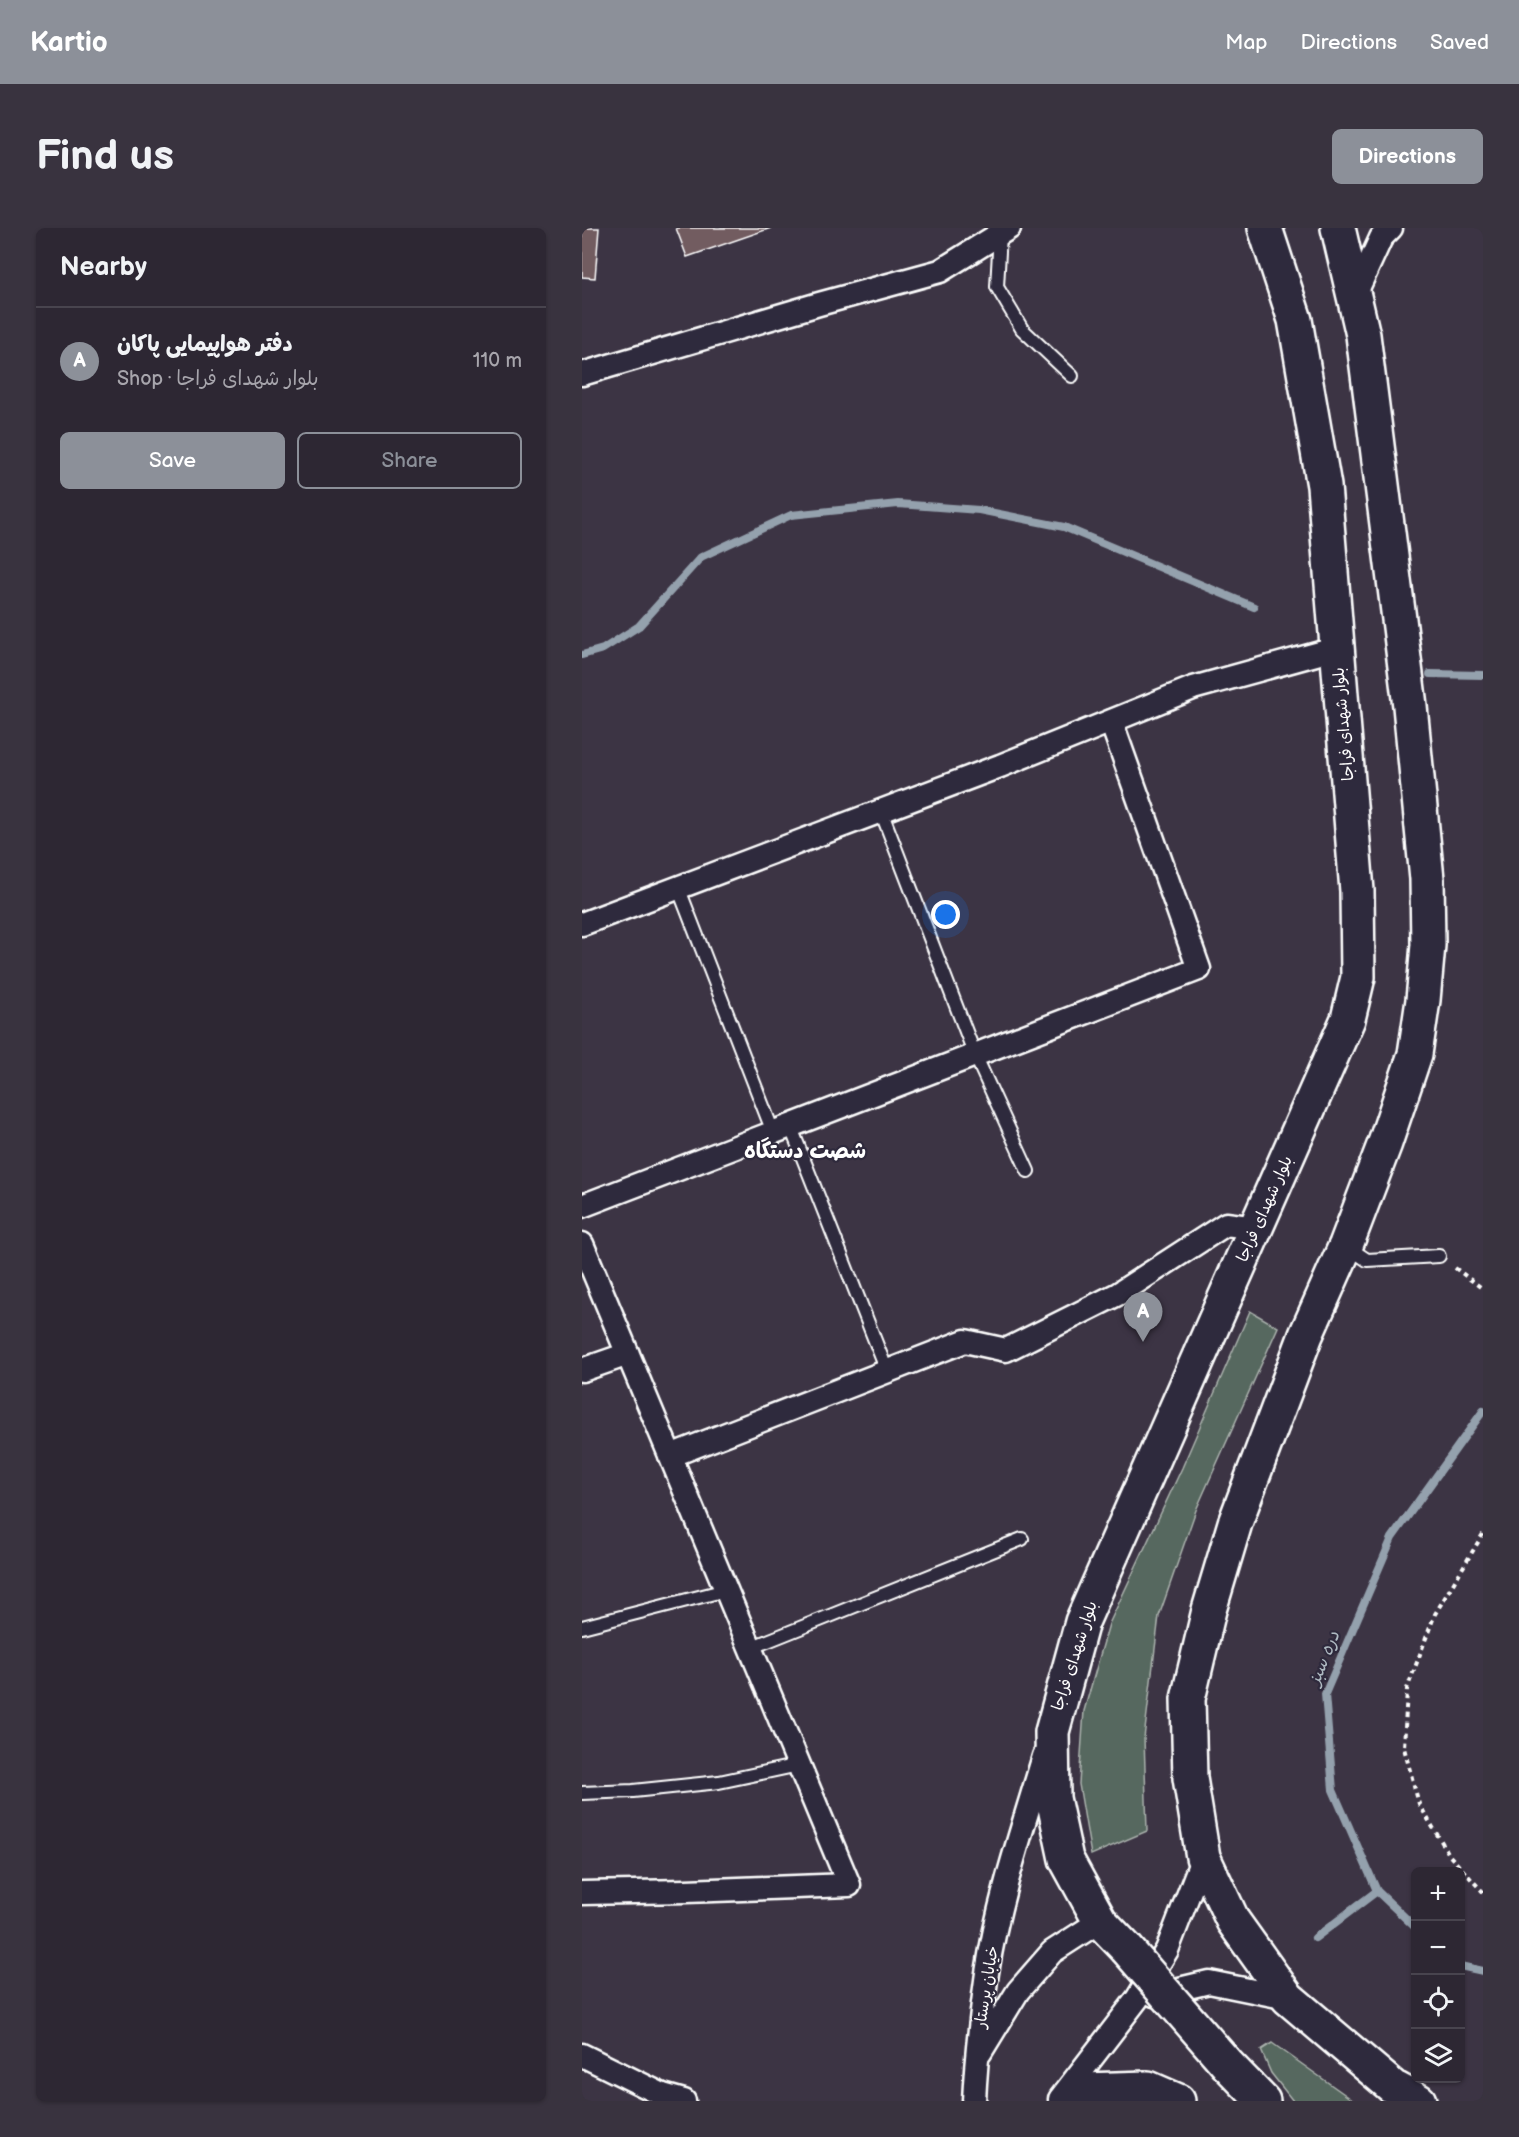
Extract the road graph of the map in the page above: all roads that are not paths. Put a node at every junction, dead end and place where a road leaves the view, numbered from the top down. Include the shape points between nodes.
1 (1265, 228) edge
2 (1338, 228) edge
3 (1391, 228) edge
4 (1004, 231) edge
5 (1354, 297) junction
6 (582, 374) edge
7 (1072, 376) dead end
8 (1338, 648) junction
9 (1111, 721) junction
10 (881, 811) junction
11 (678, 887) junction
12 (582, 924) edge
13 (975, 1055) junction
14 (782, 1129) junction
15 (1028, 1171) dead end
16 (582, 1206) edge
17 (1257, 1228) junction
18 (582, 1244) edge
19 (1346, 1245) junction
20 (1439, 1256) road end
21 (628, 1354) junction
22 (582, 1370) edge
23 (887, 1371) junction
24 (670, 1456) junction
25 (1022, 1539) dead end
26 (726, 1590) junction
27 (582, 1626) edge
28 (750, 1648) junction
29 (1052, 1732) junction
30 (799, 1765) junction
31 (582, 1793) edge
32 (1203, 1857) junction
33 (582, 1893) edge
34 (1100, 1921) junction
35 (1141, 1990) junction
36 (1288, 1998) junction
37 (582, 2055) edge
38 (976, 2060) junction
39 (684, 2101) edge
40 (974, 2101) edge
41 (1058, 2101) edge
42 (1066, 2101) edge
43 (1178, 2101) edge
44 (1263, 2101) edge
45 (1419, 2101) edge

1 - 8 main road, بلوار شهدای فراجا via 1295,320 1324,486
2 - 5 main road
3 - 5 street via 1382,238
4 - 6 street via 940,271
4 - 7 lane via 998,287 1022,329
5 - 19 main road via 1363,335 1410,706 1427,879 1428,945 1415,1054
8 - 9 street via 1193,688
8 - 17 main road, بلوار شهدای فراجا via 1358,891 1358,977 1348,1019
9 - 10 street
9 - 13 street via 1199,969
10 - 11 street
10 - 13 lane
11 - 12 street
11 - 14 lane
13 - 14 street
13 - 15 lane
14 - 16 street
14 - 23 lane
17 - 23 street via 1226,1224 1118,1294 1006,1350 965,1341
17 - 29 main road, بلوار شهدای فراجا via 1082,1622
18 - 21 street
19 - 20 lane via 1367,1260
19 - 32 main road via 1306,1335 1235,1522 1203,1632 1188,1699 1190,1778
21 - 22 street
21 - 24 street
23 - 24 street
24 - 26 street
25 - 28 lane
26 - 27 lane
26 - 28 street
28 - 30 street
29 - 34 main road, بلوار شهدای فراجا via 1053,1798 1066,1859
29 - 38 street, خیابان پرستار via 1005,1892 987,1971
30 - 31 lane via 719,1782
30 - 33 street via 849,1885
32 - 35 street via 1167,1950
32 - 36 main road via 1233,1922
34 - 38 street, خیابان پرستار via 1052,1952 1018,1991
34 - 44 main road, بلوار شهدای فراجا, bridge
35 - 36 street via 1209,1982
35 - 41 street
36 - 45 main road via 1393,2087
37 - 39 street via 663,2095
38 - 40 street
42 - 43 main road via 1084,2090 1148,2088

